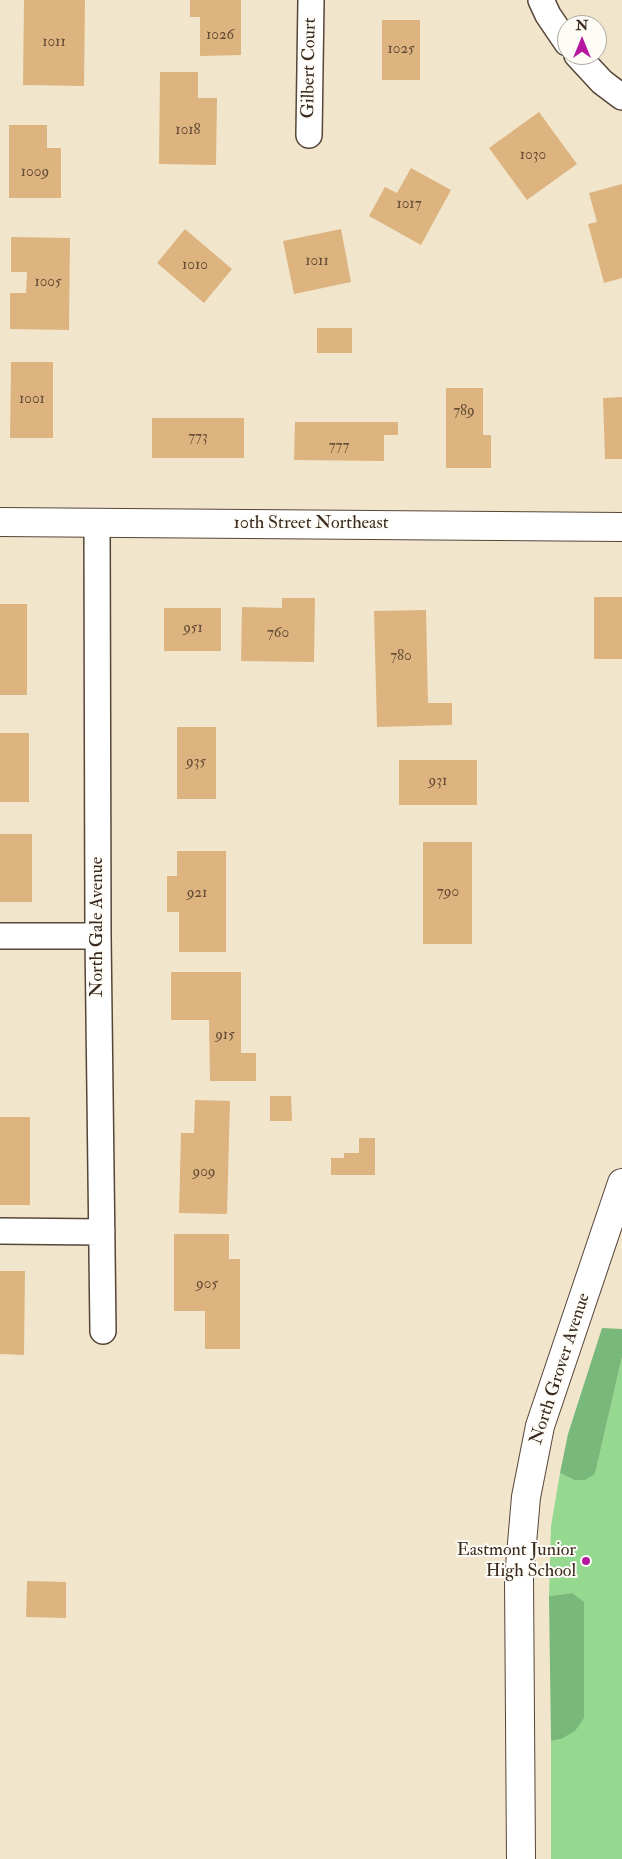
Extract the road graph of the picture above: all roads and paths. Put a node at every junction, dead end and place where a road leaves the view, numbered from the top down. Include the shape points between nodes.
1 (311, 0) edge
2 (541, 0) edge
3 (557, 28) edge
4 (586, 65) edge
5 (622, 97) edge
6 (309, 135) dead end
7 (0, 522) edge
8 (97, 522) junction
9 (622, 527) edge
10 (0, 936) edge
11 (98, 936) junction
12 (622, 1183) edge
13 (0, 1231) edge
14 (102, 1232) junction
15 (103, 1331) dead end
16 (522, 1859) edge

1 - 6 street, Gilbert Court
2 - 3 street
4 - 5 street
7 - 8 street, 10th Street Northeast
8 - 9 street, 10th Street Northeast
8 - 11 street, North Gale Avenue
10 - 11 street
11 - 14 street, North Gale Avenue
12 - 16 street, North Grover Avenue via 540,1426 526,1497 519,1578
13 - 14 street
14 - 15 street, North Gale Avenue

